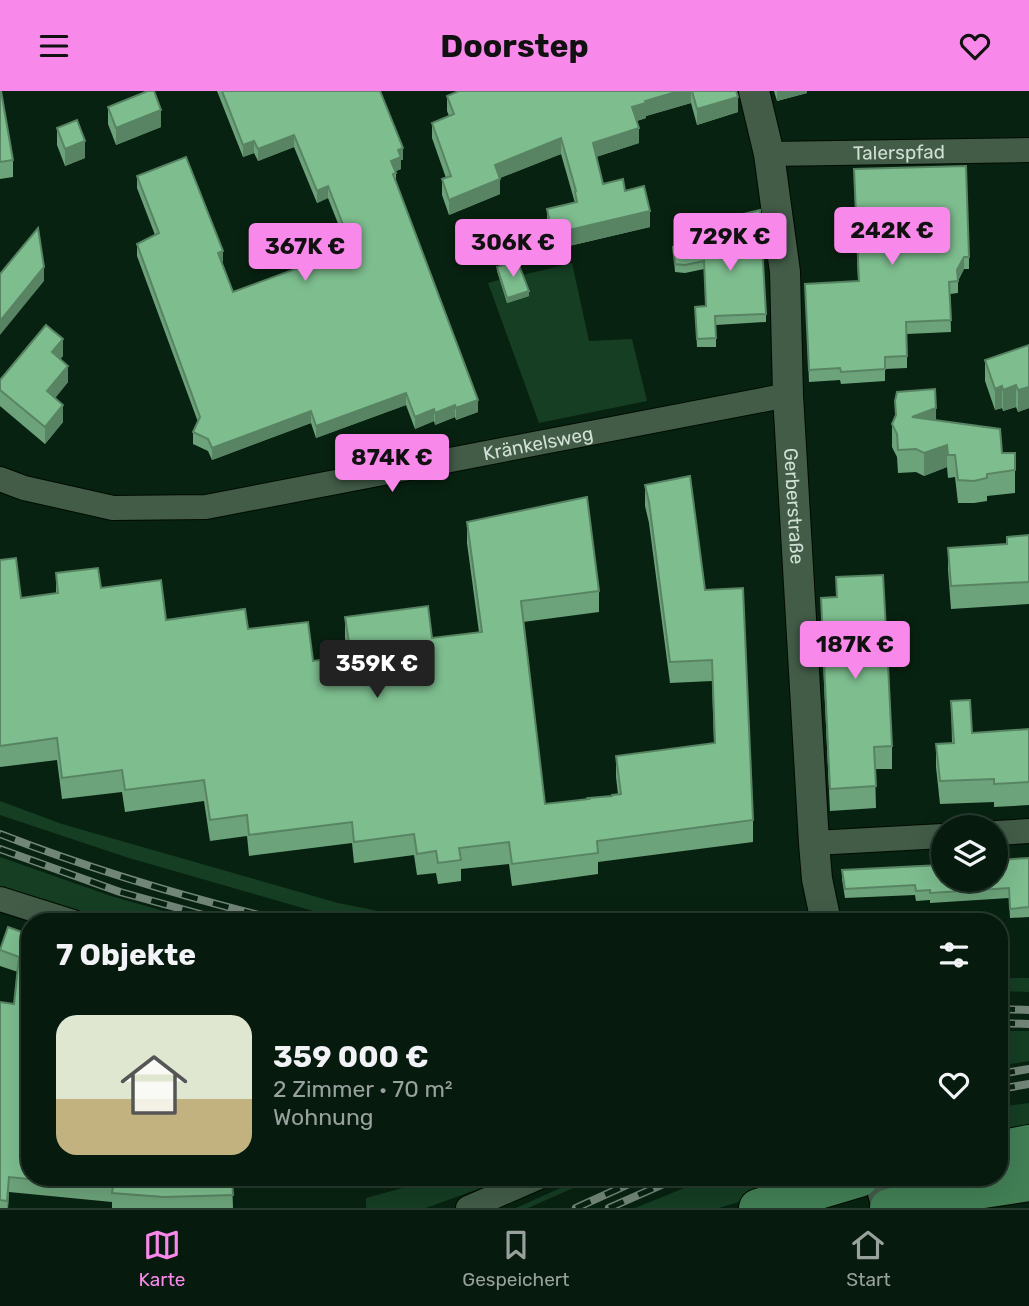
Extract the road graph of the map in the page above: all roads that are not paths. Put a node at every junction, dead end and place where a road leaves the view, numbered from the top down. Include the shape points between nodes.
1 (754, 91) edge
2 (1029, 150) edge
3 (769, 154) junction
4 (788, 395) junction
5 (0, 479) edge
6 (1029, 831) edge
7 (1008, 832) edge
8 (931, 837) edge
9 (814, 843) junction
10 (0, 898) edge
11 (46, 913) edge
12 (824, 913) edge
13 (1029, 1144) edge
14 (1008, 1148) edge
15 (1029, 1182) edge
16 (1008, 1185) edge
17 (519, 1186) edge
18 (832, 1186) edge
19 (881, 1186) edge
20 (1003, 1186) edge
21 (468, 1208) edge
22 (758, 1208) edge
23 (888, 1208) edge

1 - 3 street, Gerberstraße
2 - 3 street, Talerspfad
3 - 4 street, Gerberstraße via 785,272
4 - 5 street, Kränkelsweg via 206,507 113,508
4 - 9 street, Gerberstraße
6 - 7 street
8 - 9 street
9 - 12 street, Gerberstraße
10 - 11 street
13 - 14 main road
15 - 16 main road
17 - 21 street
18 - 22 main road
19 - 23 street
20 - 23 main road

